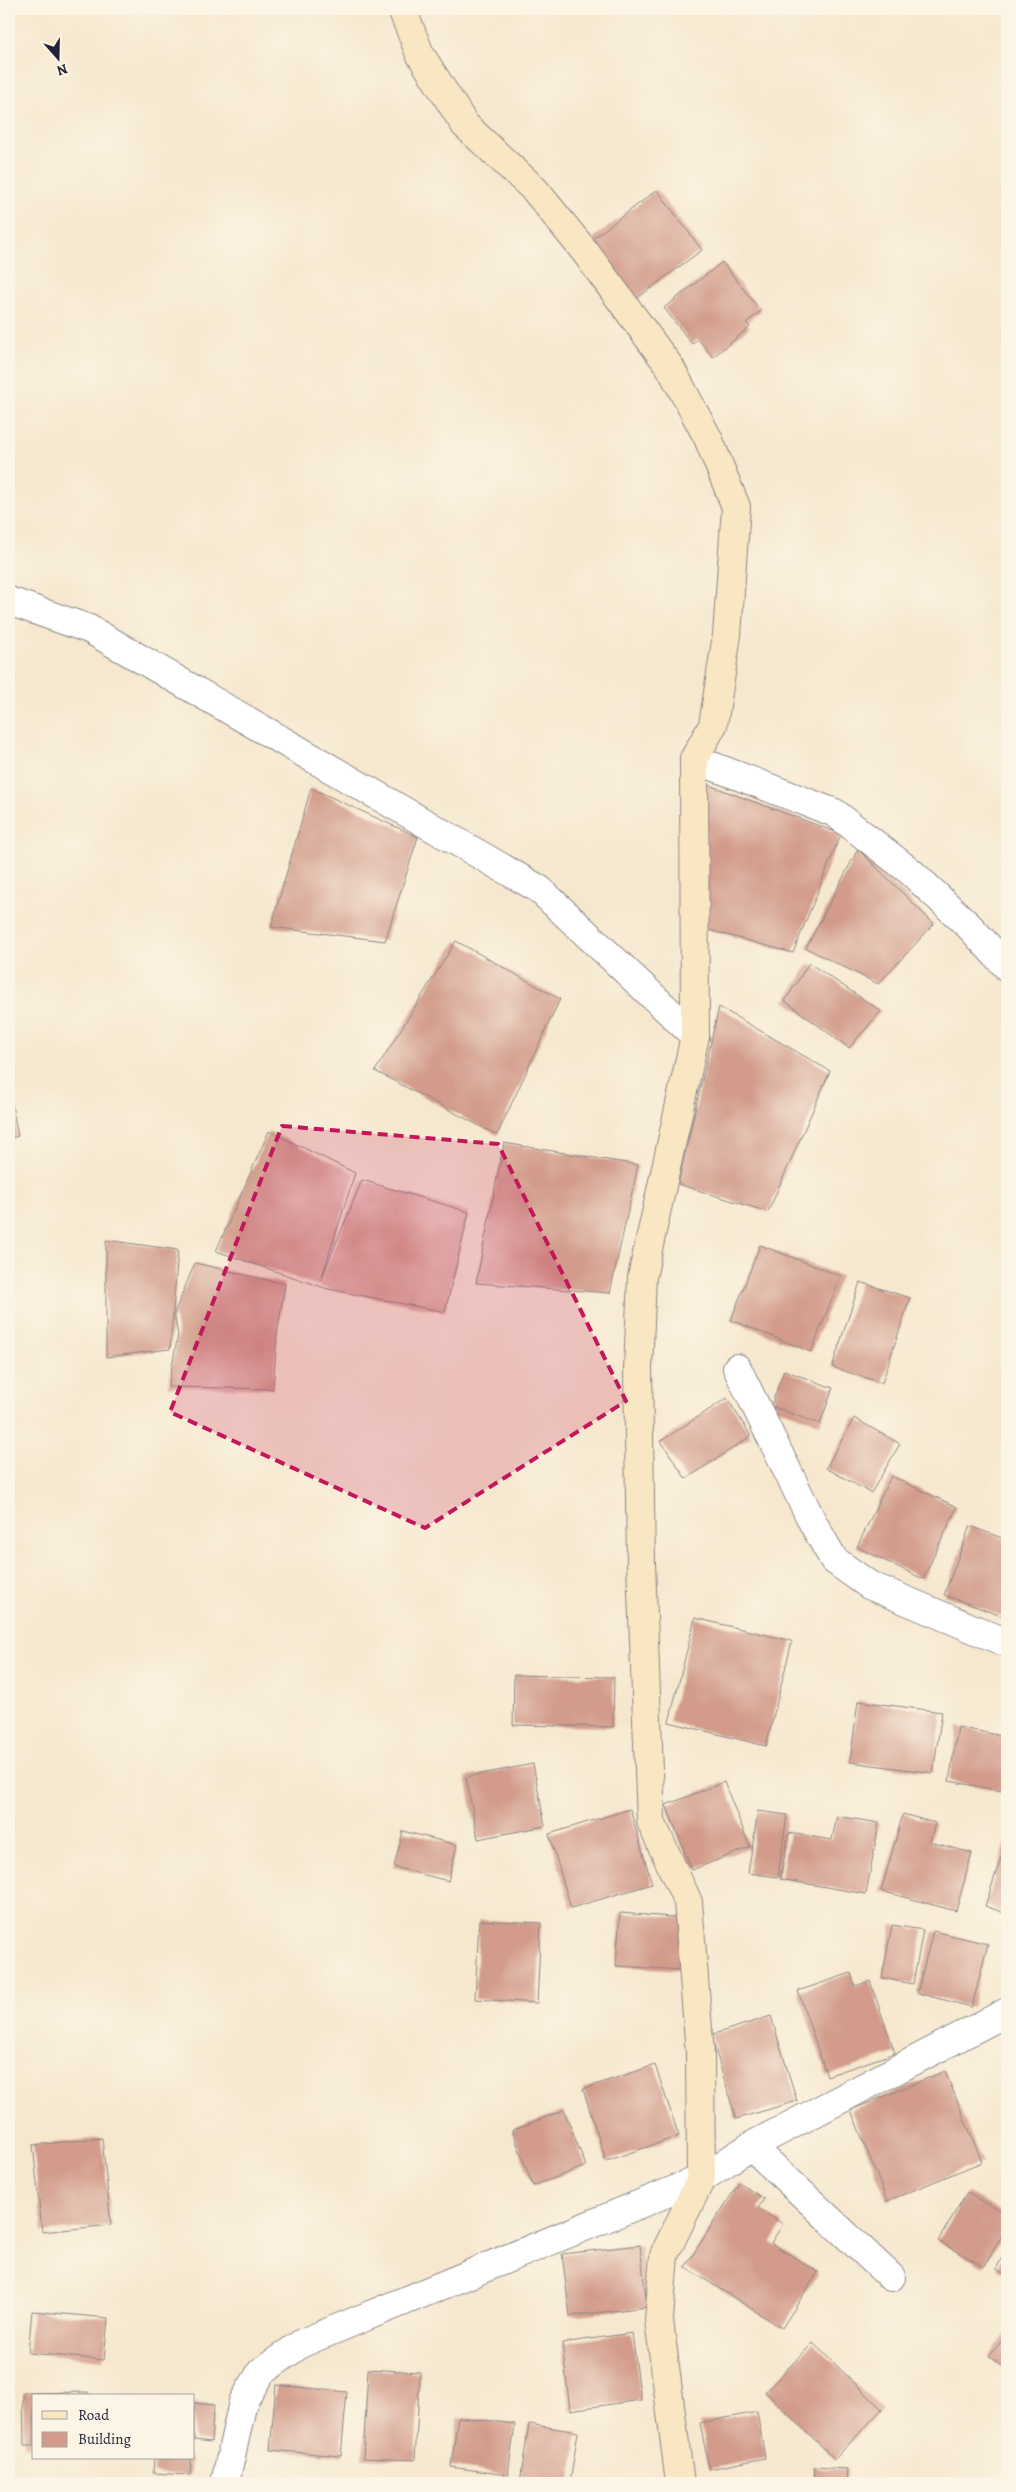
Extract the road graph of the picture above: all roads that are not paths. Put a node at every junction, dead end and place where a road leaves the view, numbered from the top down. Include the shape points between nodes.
1 (402, 9) edge
2 (9, 601) edge
3 (694, 759) junction
4 (1007, 967) edge
5 (695, 1036) junction
6 (737, 1368) dead end
7 (1007, 1643) edge
8 (1007, 2012) edge
9 (751, 2146) junction
10 (701, 2178) junction
11 (891, 2277) dead end
12 (225, 2483) edge
13 (680, 2483) edge

1 - 3 street via 420,54 465,125 535,190 670,367 708,438 736,507 727,635 714,725
2 - 5 street via 89,629 539,889
3 - 4 street via 835,813 911,872
3 - 5 street
5 - 10 street via 642,1277 638,1369 641,1564 651,1822 688,1902 700,2054
6 - 7 street via 834,1560 869,1585
8 - 9 street
9 - 10 street
9 - 11 street
10 - 12 street via 302,2343 261,2372 243,2402
10 - 13 street via 664,2255 659,2320

